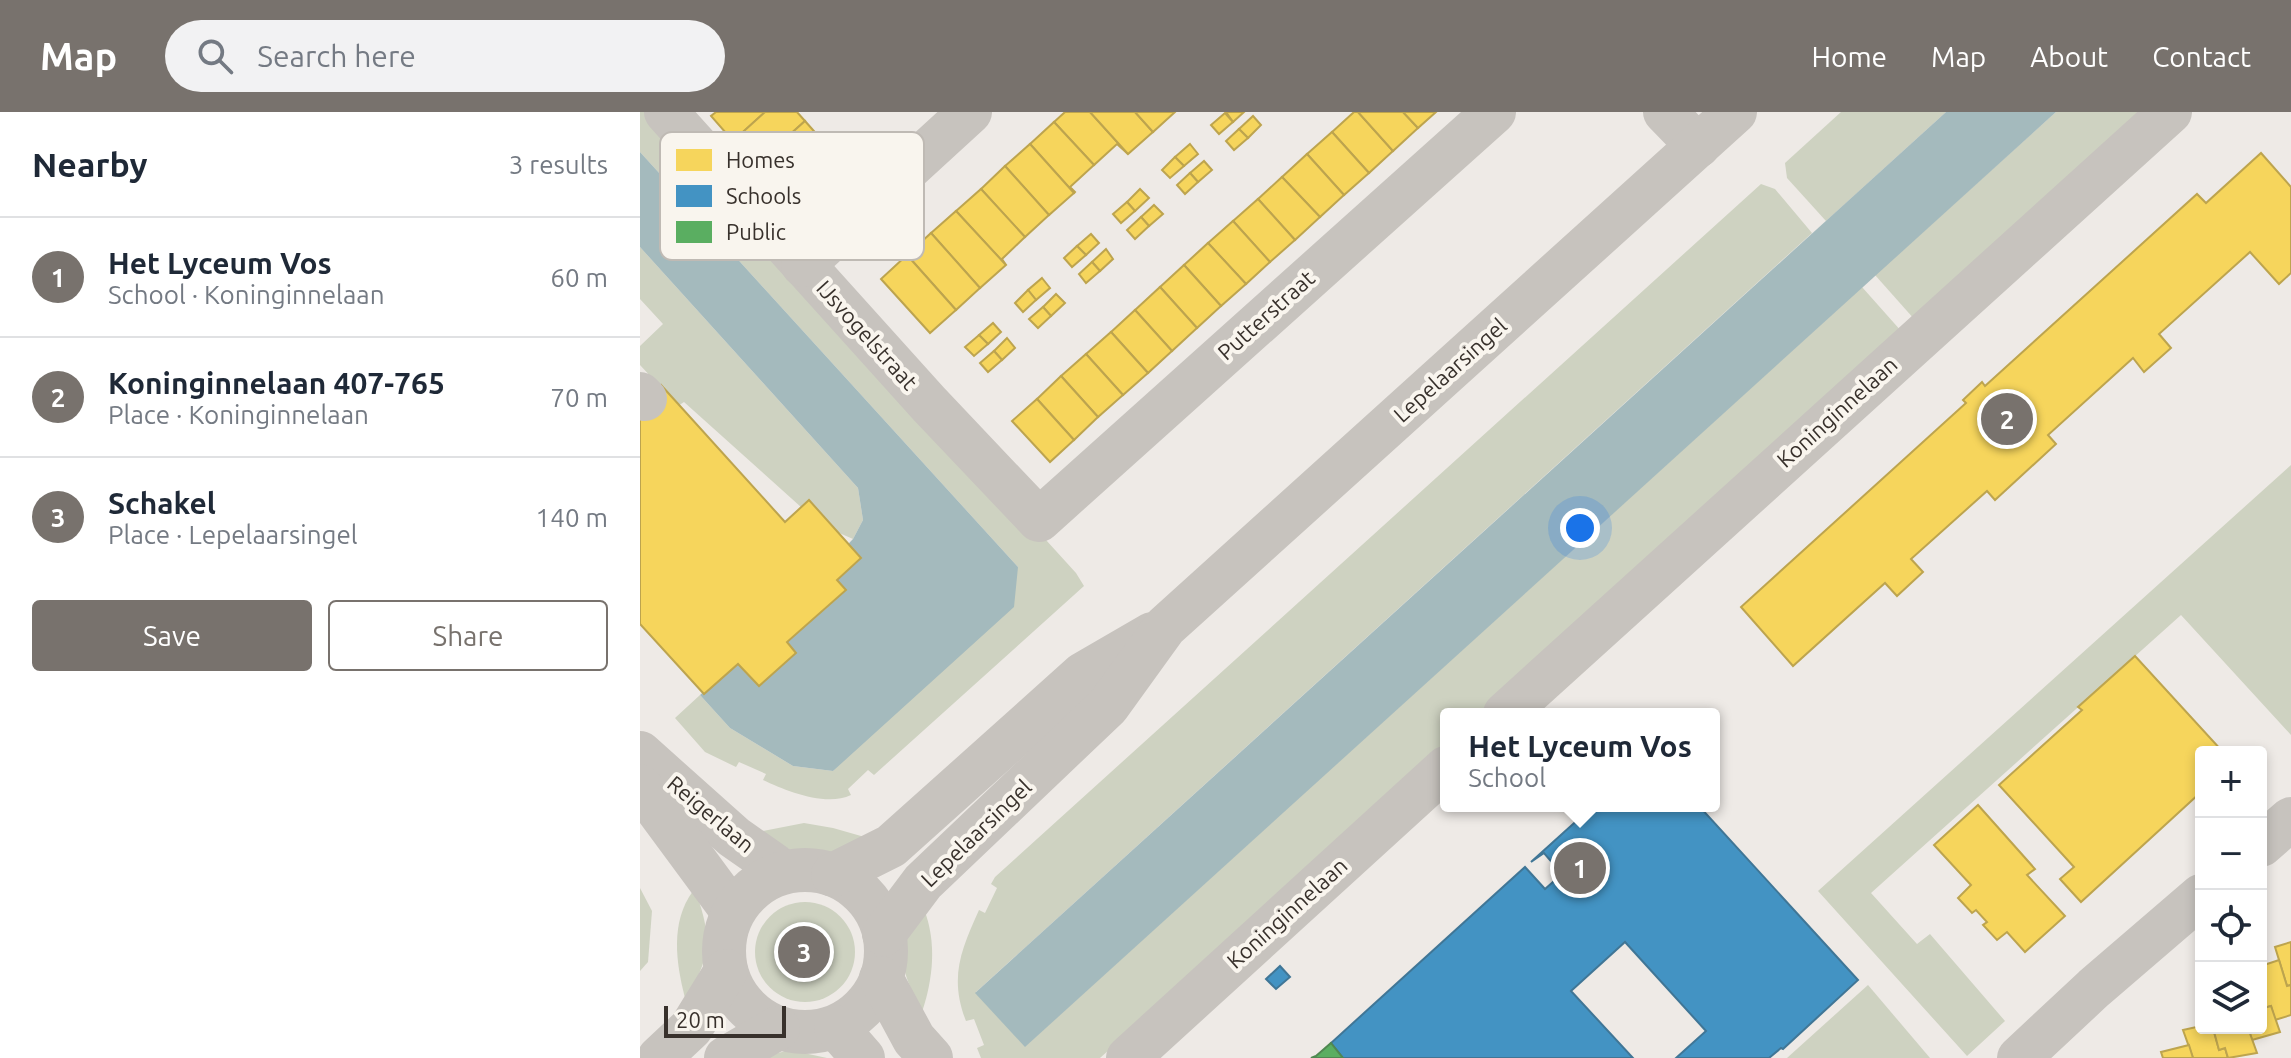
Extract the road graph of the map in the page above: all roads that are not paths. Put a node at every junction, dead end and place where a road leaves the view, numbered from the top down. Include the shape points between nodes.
1 (666, 112) edge
2 (970, 112) edge
3 (1494, 112) edge
4 (1665, 112) edge
5 (1735, 112) edge
6 (2170, 112) edge
7 (684, 132) edge
8 (1698, 146) junction
9 (924, 154) edge
10 (799, 260) edge
11 (808, 260) edge
12 (803, 265) junction
13 (1039, 520) joint
14 (1165, 627) junction
15 (1512, 708) edge
16 (640, 753) edge
17 (1440, 773) edge
18 (640, 786) edge
19 (2291, 819) edge
20 (2267, 840) edge
21 (784, 872) junction
22 (833, 875) junction
23 (2195, 901) edge
24 (733, 912) junction
25 (884, 934) junction
26 (726, 971) junction
27 (881, 978) junction
28 (778, 1028) junction
29 (850, 1042) edge
30 (2041, 1051) edge
31 (659, 1058) edge
32 (726, 1058) edge
33 (931, 1058) edge
34 (1128, 1058) edge

1 - 7 street, IJsvogelstraat
2 - 9 street
3 - 13 street, Putterstraat
4 - 8 street
5 - 8 street, Lepelaarsingel
6 - 15 street, Koninginnelaan
8 - 14 street, Lepelaarsingel
10 - 12 street, IJsvogelstraat
11 - 12 street
12 - 13 street, IJsvogelstraat
14 - 22 street, Lepelaarsingel via 1083,674 891,846
14 - 25 street, Lepelaarsingel via 1108,706 923,882
16 - 21 street, Reigerlaan via 734,837
17 - 34 street, Koninginnelaan
18 - 24 street, Reigerlaan
19 - 20 street
21 - 22 street
21 - 24 street via 749,891
22 - 25 street via 871,904
23 - 30 street via 2094,988
24 - 26 street via 723,947
25 - 27 street
26 - 28 street via 744,1006
26 - 31 street via 691,1028
27 - 29 street via 859,1012
27 - 33 street via 914,1039
28 - 29 street
28 - 32 street

